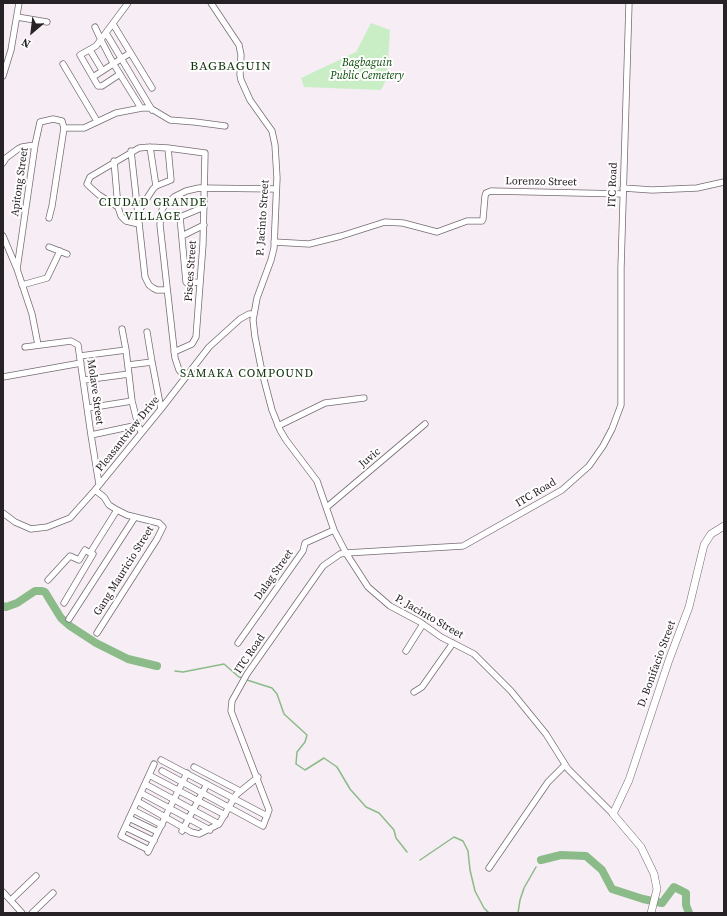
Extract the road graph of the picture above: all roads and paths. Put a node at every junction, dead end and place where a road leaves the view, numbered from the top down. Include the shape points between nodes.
1 (19, 3) edge
2 (128, 3) edge
3 (211, 3) edge
4 (629, 3) edge
5 (17, 17) junction
6 (47, 22) dead end
7 (113, 24) junction
8 (95, 27) dead end
9 (106, 33) junction
10 (101, 40) junction
11 (90, 50) junction
12 (130, 53) junction
13 (121, 58) junction
14 (5, 62) edge
15 (113, 63) junction
16 (63, 64) dead end
17 (102, 70) junction
18 (120, 74) junction
19 (3, 76) edge
20 (93, 77) junction
21 (152, 88) dead end
22 (141, 108) junction
23 (152, 110) junction
24 (97, 122) junction
25 (225, 126) dead end
26 (64, 128) junction
27 (35, 145) junction
28 (150, 147) junction
29 (168, 148) junction
30 (131, 151) junction
31 (114, 161) junction
32 (3, 163) edge
33 (724, 182) edge
34 (156, 186) junction
35 (204, 187) junction
36 (276, 189) junction
37 (623, 191) junction
38 (118, 207) junction
39 (204, 207) junction
40 (138, 212) junction
41 (49, 218) dead end
42 (139, 224) junction
43 (204, 225) junction
44 (3, 236) edge
45 (182, 236) junction
46 (274, 242) junction
47 (49, 247) dead end
48 (60, 251) junction
49 (66, 254) dead end
50 (17, 269) junction
51 (200, 282) junction
52 (22, 285) junction
53 (167, 290) junction
54 (253, 314) junction
55 (122, 328) dead end
56 (147, 332) dead end
57 (38, 346) junction
58 (25, 347) dead end
59 (126, 350) junction
60 (174, 352) junction
61 (80, 356) junction
62 (152, 362) junction
63 (81, 363) junction
64 (128, 365) junction
65 (129, 374) junction
66 (185, 376) junction
67 (3, 377) edge
68 (84, 380) junction
69 (364, 398) dead end
70 (132, 401) junction
71 (88, 408) junction
72 (161, 408) junction
73 (426, 424) dead end
74 (138, 425) junction
75 (278, 426) junction
76 (141, 432) junction
77 (91, 435) junction
78 (100, 484) junction
79 (95, 490) junction
80 (327, 507) junction
81 (117, 510) junction
82 (3, 513) edge
83 (135, 517) junction
84 (724, 526) edge
85 (334, 530) junction
86 (346, 552) junction
87 (90, 553) junction
88 (48, 580) dead end
89 (64, 603) dead end
90 (69, 619) dead end
91 (423, 624) junction
92 (97, 633) dead end
93 (238, 643) dead end
94 (453, 643) junction
95 (406, 651) dead end
96 (414, 692) dead end
97 (161, 760) dead end
98 (154, 764) dead end
99 (566, 765) junction
100 (194, 767) dead end
101 (162, 771) dead end
102 (186, 773) junction
103 (149, 775) junction
104 (258, 777) junction
105 (182, 782) junction
106 (145, 784) junction
107 (207, 784) junction
108 (178, 790) junction
109 (240, 791) junction
110 (141, 793) junction
111 (202, 793) junction
112 (234, 798) junction
113 (174, 800) junction
114 (137, 801) junction
115 (198, 801) junction
116 (170, 808) junction
117 (229, 808) junction
118 (133, 810) junction
119 (193, 810) junction
120 (613, 814) junction
121 (225, 815) junction
122 (267, 816) junction
123 (166, 817) junction
124 (129, 818) junction
125 (189, 818) junction
126 (162, 824) junction
127 (219, 824) junction
128 (125, 827) junction
129 (183, 829) junction
130 (210, 830) junction
131 (158, 832) junction
132 (154, 842) junction
133 (488, 868) dead end
134 (36, 876) dead end
135 (3, 892) edge
136 (53, 893) dead end
137 (11, 900) junction
138 (22, 913) edge
139 (32, 913) edge
140 (651, 913) edge

1 - 5 street
2 - 7 street
3 - 36 street, P. Jacinto Street via 239,46 243,87 273,134
4 - 37 street, ITC Road
5 - 6 street
5 - 14 street
7 - 9 street
7 - 12 street
8 - 10 street
9 - 10 street
9 - 13 street
10 - 11 street
10 - 15 street
11 - 17 street
11 - 20 street via 80,55
12 - 13 street
12 - 21 street
13 - 15 street
13 - 23 street
14 - 19 street
15 - 17 street
15 - 18 street
16 - 24 street
17 - 20 street
18 - 20 street via 100,87
18 - 22 street
22 - 23 street
22 - 24 street via 116,113
23 - 25 street via 170,120
24 - 26 street via 84,128
26 - 27 street, Apitong Street via 60,120 49,119 40,122
26 - 41 street
27 - 32 street via 18,149
27 - 50 street, Apitong Street
28 - 29 street
28 - 30 street
28 - 34 street
29 - 34 street via 171,180
29 - 35 street, Pisces Street via 205,153
30 - 31 street
30 - 40 street
31 - 38 street
31 - 38 street via 90,177 87,184
33 - 37 street, Lorenzo Street via 697,188
34 - 40 street
35 - 36 street
35 - 39 street, Pisces Street
35 - 53 street via 174,197 161,212
36 - 46 street, P. Jacinto Street
37 - 46 street, Lorenzo Street via 491,191 485,196 481,222 467,221 437,232 403,223 385,222 309,244
37 - 86 street, ITC Road via 620,405 612,429 589,466 562,490 463,546
38 - 42 street via 123,218 130,223
39 - 43 street, Pisces Street
39 - 45 street via 180,217
40 - 42 street
42 - 53 street via 147,281 157,290
43 - 45 street
43 - 51 street, Pisces Street
44 - 50 street
45 - 51 street via 186,282
46 - 54 street, P. Jacinto Street via 271,260
47 - 48 street
48 - 49 street
48 - 52 street via 47,278
50 - 52 street
51 - 60 street, Pisces Street via 196,340
52 - 57 street via 32,314
53 - 60 street
54 - 66 street, Pleasantview Drive via 244,316 236,322 209,347
54 - 75 street, P. Jacinto Street via 262,372
55 - 59 street
56 - 62 street
57 - 58 street, Molave Street
57 - 61 street, Molave Street via 73,342 78,344
59 - 61 street
59 - 64 street
60 - 66 street via 177,367
61 - 63 street, Molave Street
62 - 64 street
62 - 72 street
63 - 67 street
63 - 68 street, Molave Street
64 - 65 street
65 - 68 street
65 - 70 street
66 - 72 street, Pleasantview Drive
68 - 71 street, Molave Street
69 - 75 street via 325,403
70 - 71 street
70 - 74 street
71 - 77 street, Molave Street
72 - 76 street, Pleasantview Drive
73 - 80 street, Juvic
74 - 76 street
74 - 77 street
75 - 80 street, P. Jacinto Street via 317,481
76 - 78 street, Pleasantview Drive
77 - 78 street, Molave Street
78 - 79 street, Pleasantview Drive
79 - 81 street, Gang Mauricio Street
79 - 82 street, Pleasantview Drive via 70,518 47,527 31,528 15,522
80 - 85 street, P. Jacinto Street
81 - 83 street, Gang Mauricio Street
81 - 87 street
83 - 90 street
83 - 92 street, Gang Mauricio Street via 159,523 163,527
84 - 120 main road, D. Bonifacio Street via 711,534 704,545 689,606 628,780
85 - 86 street, P. Jacinto Street
85 - 93 street, Dalag Street via 305,543 302,552
86 - 91 street, P. Jacinto Street via 368,586 390,606
86 - 104 street, ITC Road via 324,566 247,674 232,701 231,711
87 - 88 street via 86,550 78,560 70,556
87 - 89 street via 93,554
91 - 94 street, P. Jacinto Street
91 - 95 street
94 - 96 street via 422,687
94 - 99 street, P. Jacinto Street via 474,654 511,691 546,734
97 - 102 street
98 - 103 street
99 - 120 street, P. Jacinto Street
99 - 133 street via 548,782
100 - 109 street
101 - 105 street
102 - 105 street
102 - 107 street
103 - 106 street
103 - 108 street
104 - 109 street
104 - 122 street, ITC Road via 270,810
105 - 108 street
105 - 111 street
106 - 110 street
106 - 113 street
107 - 111 street
107 - 112 street
108 - 113 street
108 - 115 street
109 - 112 street
110 - 114 street
110 - 116 street
111 - 115 street
111 - 117 street
112 - 117 street
112 - 122 street
113 - 116 street
113 - 119 street
114 - 118 street
114 - 123 street
115 - 119 street
115 - 121 street
116 - 123 street
116 - 125 street
117 - 121 street
117 - 122 street via 262,826
118 - 124 street
118 - 126 street
119 - 125 street
119 - 127 street
120 - 140 main road via 641,848 656,881 657,889
121 - 127 street
123 - 126 street
123 - 129 street
124 - 128 street
124 - 131 street
125 - 129 street
125 - 130 street
126 - 131 street
127 - 130 street
128 - 132 street
128 - 132 street via 121,836 149,852
129 - 130 street via 199,834
131 - 132 street
134 - 137 street
135 - 137 street
136 - 139 street
137 - 138 street

